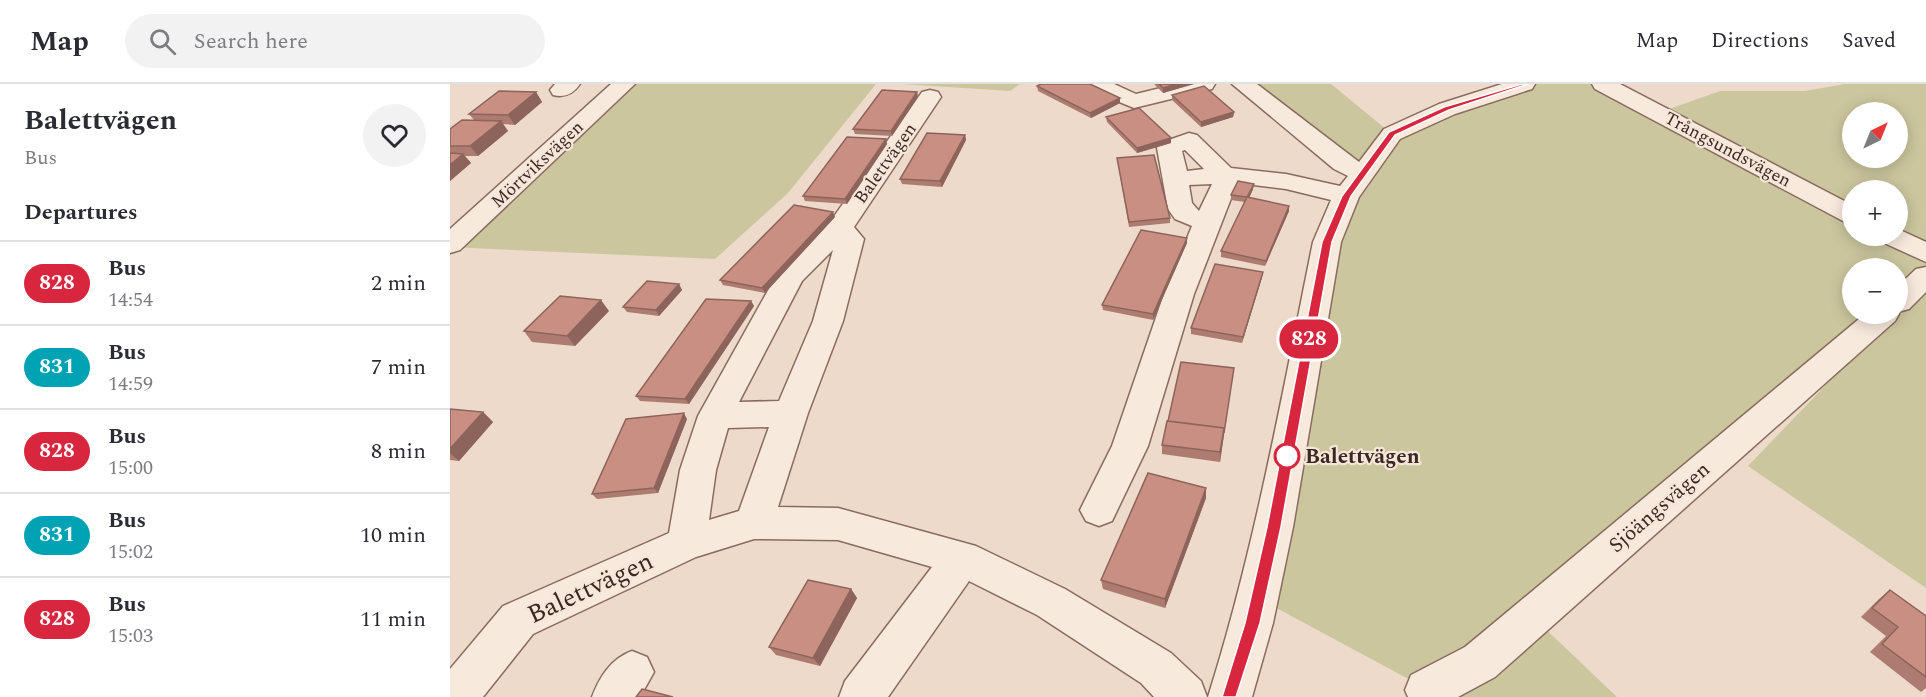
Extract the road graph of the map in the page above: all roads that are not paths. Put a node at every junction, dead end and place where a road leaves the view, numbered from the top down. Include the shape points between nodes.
1 (624, 84) edge
2 (1095, 84) edge
3 (1204, 84) edge
4 (1243, 84) edge
5 (1524, 84) edge
6 (1603, 84) edge
7 (1146, 90) edge
8 (930, 97) dead end
9 (1178, 128) junction
10 (1224, 175) junction
11 (1176, 179) junction
12 (1355, 184) junction
13 (1842, 210) edge
14 (1207, 222) junction
15 (840, 228) junction
16 (450, 244) edge
17 (1908, 244) edge
18 (1926, 253) edge
19 (1926, 276) edge
20 (1908, 293) edge
21 (1872, 324) edge
22 (791, 413) junction
23 (715, 416) junction
24 (1099, 510) dead end
25 (754, 523) junction
26 (687, 543) junction
27 (962, 558) junction
28 (1427, 690) dead end
29 (455, 697) edge
30 (861, 697) edge
31 (1185, 697) edge
32 (1230, 697) edge

1 - 16 street, Mörtviksvägen
2 - 7 street via 1134,101
3 - 7 street
4 - 12 street via 1343,164
5 - 12 street via 1447,109 1392,134
6 - 13 street, Trångsundsvägen
7 - 9 street
8 - 15 street, Balettvägen
9 - 10 street
9 - 11 street via 1169,148
10 - 11 street
10 - 12 street via 1317,188
10 - 14 street via 1226,180
11 - 14 street via 1179,207 1184,215
12 - 32 street via 1327,242 1274,527
14 - 24 street via 1130,446
15 - 22 street via 850,239 828,321
15 - 23 street, Balettvägen via 790,276
17 - 18 street
19 - 20 street
21 - 28 street, Sjöängsvägen via 1480,662
22 - 23 street
22 - 25 street
23 - 26 street, Balettvägen via 698,470
25 - 26 street, Balettvägen
25 - 27 street, Balettvägen via 837,524
26 - 29 street, Balettvägen via 518,620
27 - 30 street
27 - 31 street, Balettvägen via 1080,620 1156,668

